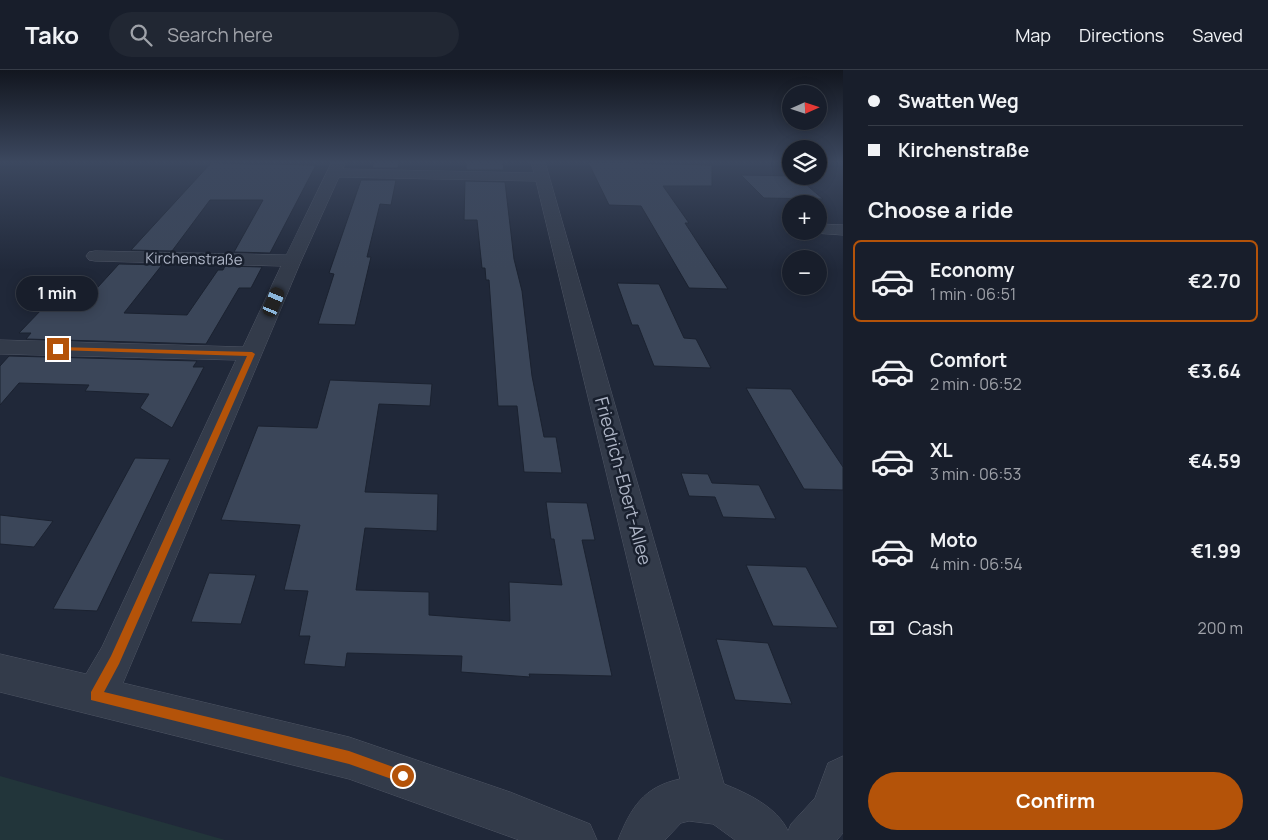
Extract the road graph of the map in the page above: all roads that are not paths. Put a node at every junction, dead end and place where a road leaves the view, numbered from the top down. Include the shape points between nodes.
1 (323, 198) edge
2 (547, 198) edge
3 (827, 230) edge
4 (843, 230) edge
5 (95, 256) dead end
6 (292, 261) junction
7 (0, 347) edge
8 (252, 354) junction
9 (0, 673) edge
10 (95, 696) junction
11 (843, 778) edge
12 (708, 800) junction
13 (574, 840) edge
14 (641, 840) edge
15 (768, 840) edge
16 (807, 840) edge

1 - 6 street
2 - 12 street, Friedrich-Ebert-Allee
3 - 4 street
5 - 6 street, Kirchenstraße
6 - 8 street
7 - 8 street
8 - 10 street via 115,660
9 - 10 street
10 - 13 street via 349,758
11 - 16 street via 832,812
12 - 14 street via 688,798 671,802 656,813
12 - 15 street via 728,807 749,821

